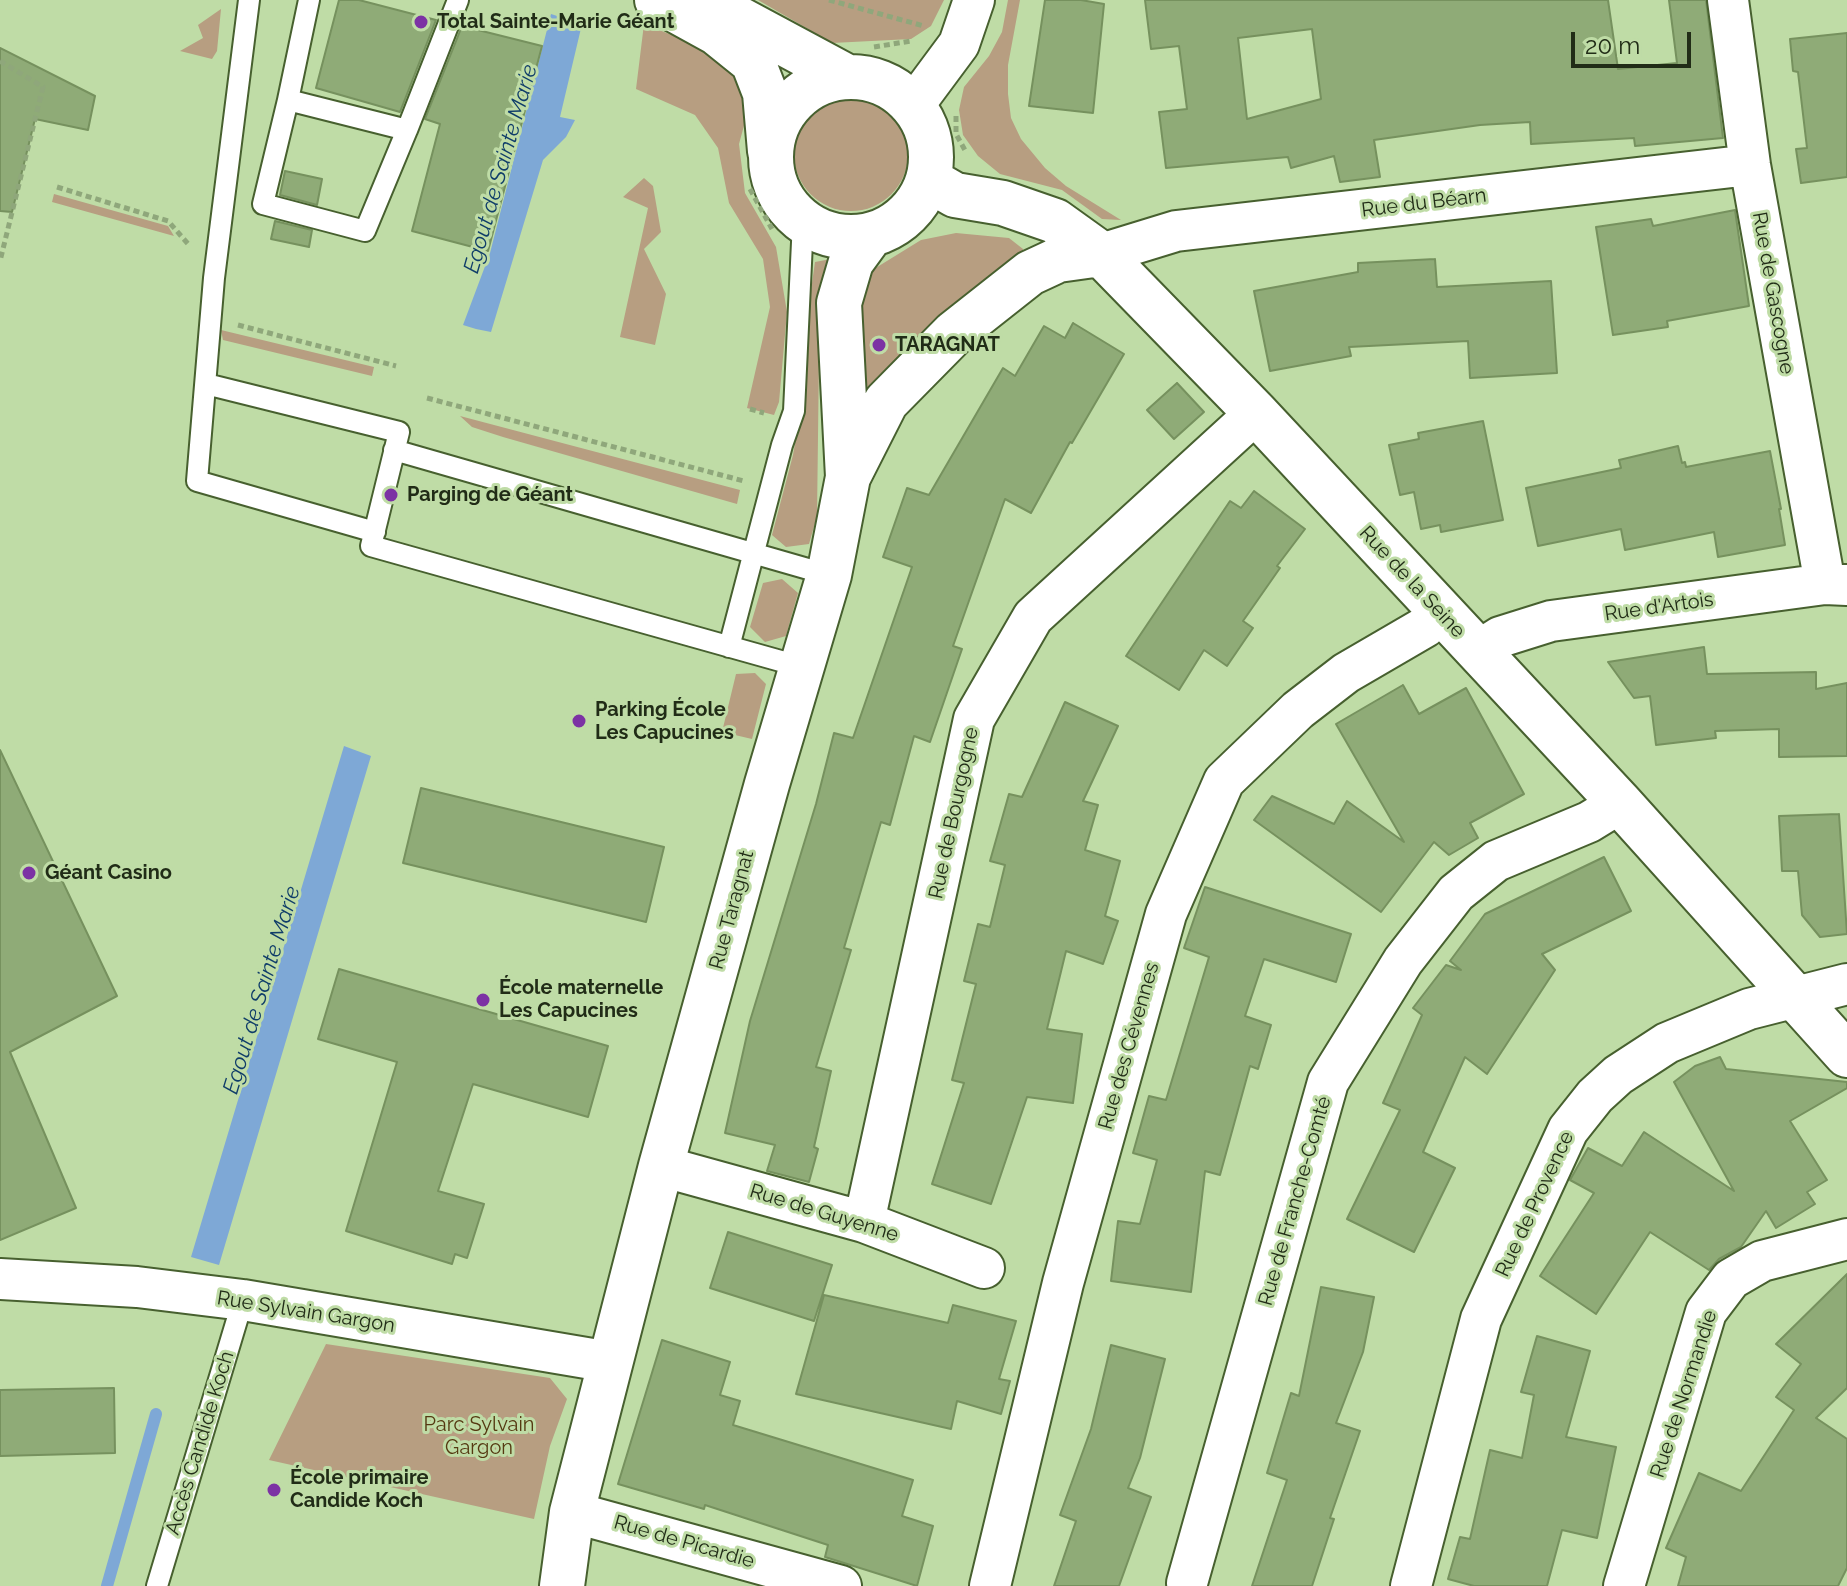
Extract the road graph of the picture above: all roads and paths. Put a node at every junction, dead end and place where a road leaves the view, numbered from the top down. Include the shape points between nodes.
1 (249, 0) edge
2 (309, 0) edge
3 (458, 0) edge
4 (657, 0) edge
5 (698, 0) edge
6 (829, 0) edge
7 (974, 0) edge
8 (1728, 0) edge
9 (937, 30) dead end
10 (924, 39) dead end
11 (0, 61) edge
12 (854, 61) junction
13 (288, 100) junction
14 (935, 108) junction
15 (407, 130) junction
16 (968, 156) dead end
17 (1750, 165) junction
18 (760, 174) junction
19 (929, 180) junction
20 (57, 187) dead end
21 (789, 228) junction
22 (870, 236) junction
23 (191, 247) dead end
24 (1101, 254) junction
25 (0, 261) edge
26 (227, 323) dead end
27 (396, 366) dead end
28 (206, 384) junction
29 (427, 398) dead end
30 (750, 409) dead end
31 (1256, 413) junction
32 (774, 415) dead end
33 (394, 450) junction
34 (848, 477) junction
35 (745, 482) dead end
36 (373, 539) junction
37 (753, 553) junction
38 (829, 575) junction
39 (1836, 584) edge
40 (1440, 612) junction
41 (729, 647) junction
42 (1478, 651) junction
43 (802, 667) junction
44 (1620, 803) junction
45 (1847, 984) edge
46 (1795, 999) junction
47 (1847, 1055) edge
48 (661, 1166) junction
49 (864, 1222) junction
50 (1847, 1239) edge
51 (984, 1268) dead end
52 (0, 1279) edge
53 (233, 1299) junction
54 (610, 1362) junction
55 (572, 1512) junction
56 (1187, 1583) dead end
57 (157, 1586) edge
58 (562, 1586) edge
59 (841, 1586) edge
60 (990, 1586) edge
61 (1411, 1586) edge
62 (1624, 1586) edge

1 - 28 lane
2 - 13 lane
3 - 15 lane
4 - 18 street via 717,33 753,62 765,93
5 - 12 street
6 - 9 path
7 - 14 street
8 - 17 street, Rue de Gascogne
10 - 12 path via 874,47
11 - 25 path via 43,87
12 - 14 street via 872,80
12 - 18 street via 800,96 784,114
13 - 15 lane
13 - 15 lane via 263,204 365,231
14 - 16 path
14 - 19 street via 926,129
17 - 24 street, Rue du Béarn via 1176,231
17 - 39 street, Rue de Gascogne
18 - 21 path
18 - 21 street via 776,185 787,205
19 - 22 street via 907,216
19 - 24 street, Rue de la Seine via 955,195 1003,203 1055,221
20 - 23 path via 168,221
21 - 22 street via 847,238
21 - 37 lane via 794,411
22 - 34 street, Rue Taragnat via 851,262 839,303
24 - 31 street, Rue de la Seine
24 - 34 street via 1058,260 1030,273 954,333 886,402
26 - 27 path
28 - 33 lane via 399,432
28 - 36 lane via 197,481
29 - 35 path
30 - 32 path
31 - 40 street, Rue de la Seine
31 - 49 street, Rue de Bourgogne via 1033,617 974,719
33 - 36 lane
33 - 37 lane
34 - 38 street, Rue Taragnat
36 - 41 lane
37 - 38 lane
37 - 41 lane
38 - 43 street, Rue Taragnat
39 - 42 street, Rue d'Artois via 1551,621 1500,637
40 - 42 street, Rue de la Seine
40 - 60 street, Rue des Cévennes via 1410,638 1346,673 1298,710 1224,781 1166,914 1063,1283
41 - 43 lane
42 - 44 street, Rue de la Seine
43 - 48 street, Rue Taragnat
44 - 46 street, Rue de la Seine
44 - 56 street, Rue de Franche-Comté via 1589,822 1496,861 1456,893 1403,961 1328,1082
45 - 46 street, Rue de Provence
46 - 47 street, Rue de la Seine
46 - 61 street, Rue de Provence via 1749,1009 1667,1043 1618,1075 1568,1130 1481,1319
48 - 49 street, Rue de Guyenne
48 - 54 street, Rue Taragnat
49 - 51 street, Rue de Guyenne
50 - 62 street, Rue de Normandie via 1762,1261 1731,1279 1706,1312
52 - 53 street, Rue Sylvain Gargon
53 - 54 street, Rue Sylvain Gargon
53 - 57 lane, Accès Candide Koch
54 - 55 street, Rue Taragnat
55 - 58 street, Rue Taragnat
55 - 59 street, Rue de Picardie

